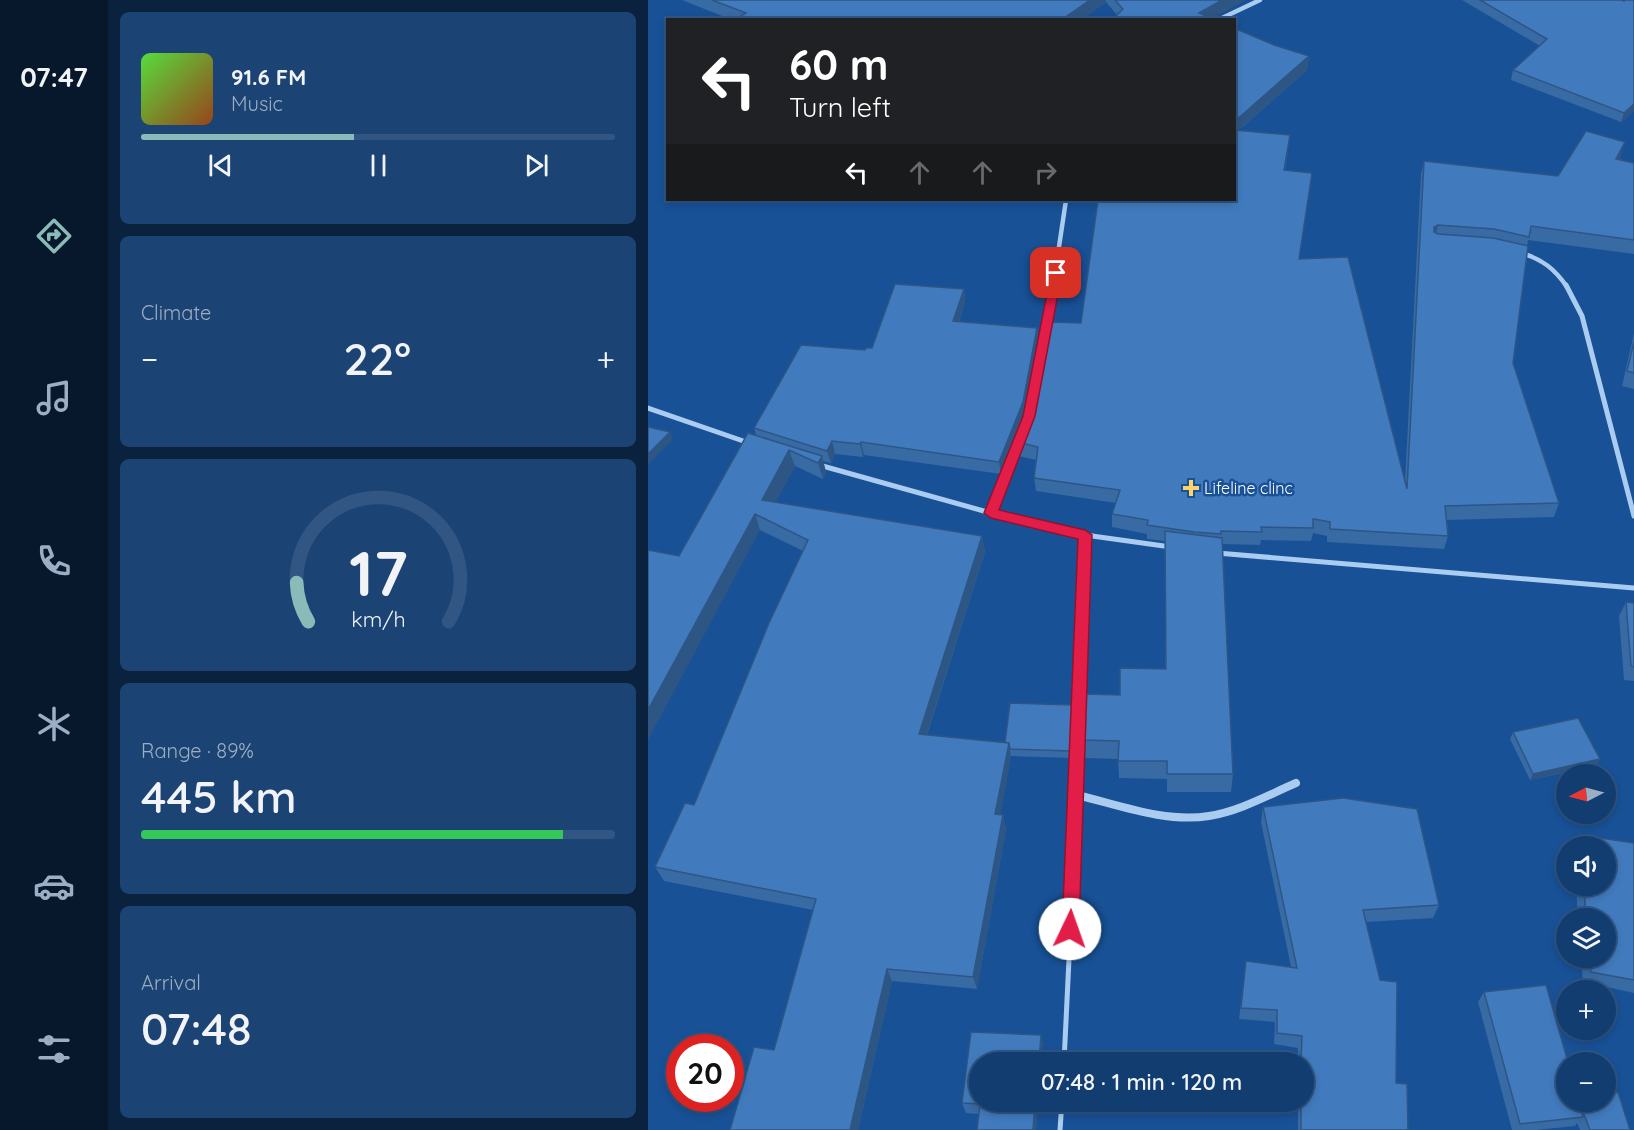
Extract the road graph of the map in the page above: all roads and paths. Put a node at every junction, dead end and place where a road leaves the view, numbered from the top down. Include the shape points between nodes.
1 (1260, 0) edge
2 (1222, 18) edge
3 (1066, 201) edge
4 (1515, 252) edge
5 (648, 408) edge
6 (759, 446) edge
7 (812, 463) edge
8 (991, 513) junction
9 (1634, 516) edge
10 (1085, 535) junction
11 (1182, 549) edge
12 (1204, 551) edge
13 (1634, 588) edge
14 (1296, 783) dead end
15 (1077, 795) junction
16 (1064, 1052) edge
17 (1061, 1112) edge
18 (1060, 1130) edge

1 - 2 street
3 - 8 street via 1029,416
4 - 9 street via 1547,263 1568,285 1582,316
5 - 6 street
7 - 8 street
8 - 10 street
10 - 11 street
10 - 15 street
12 - 13 street
14 - 15 street via 1209,816 1178,817
15 - 16 lane
17 - 18 lane

